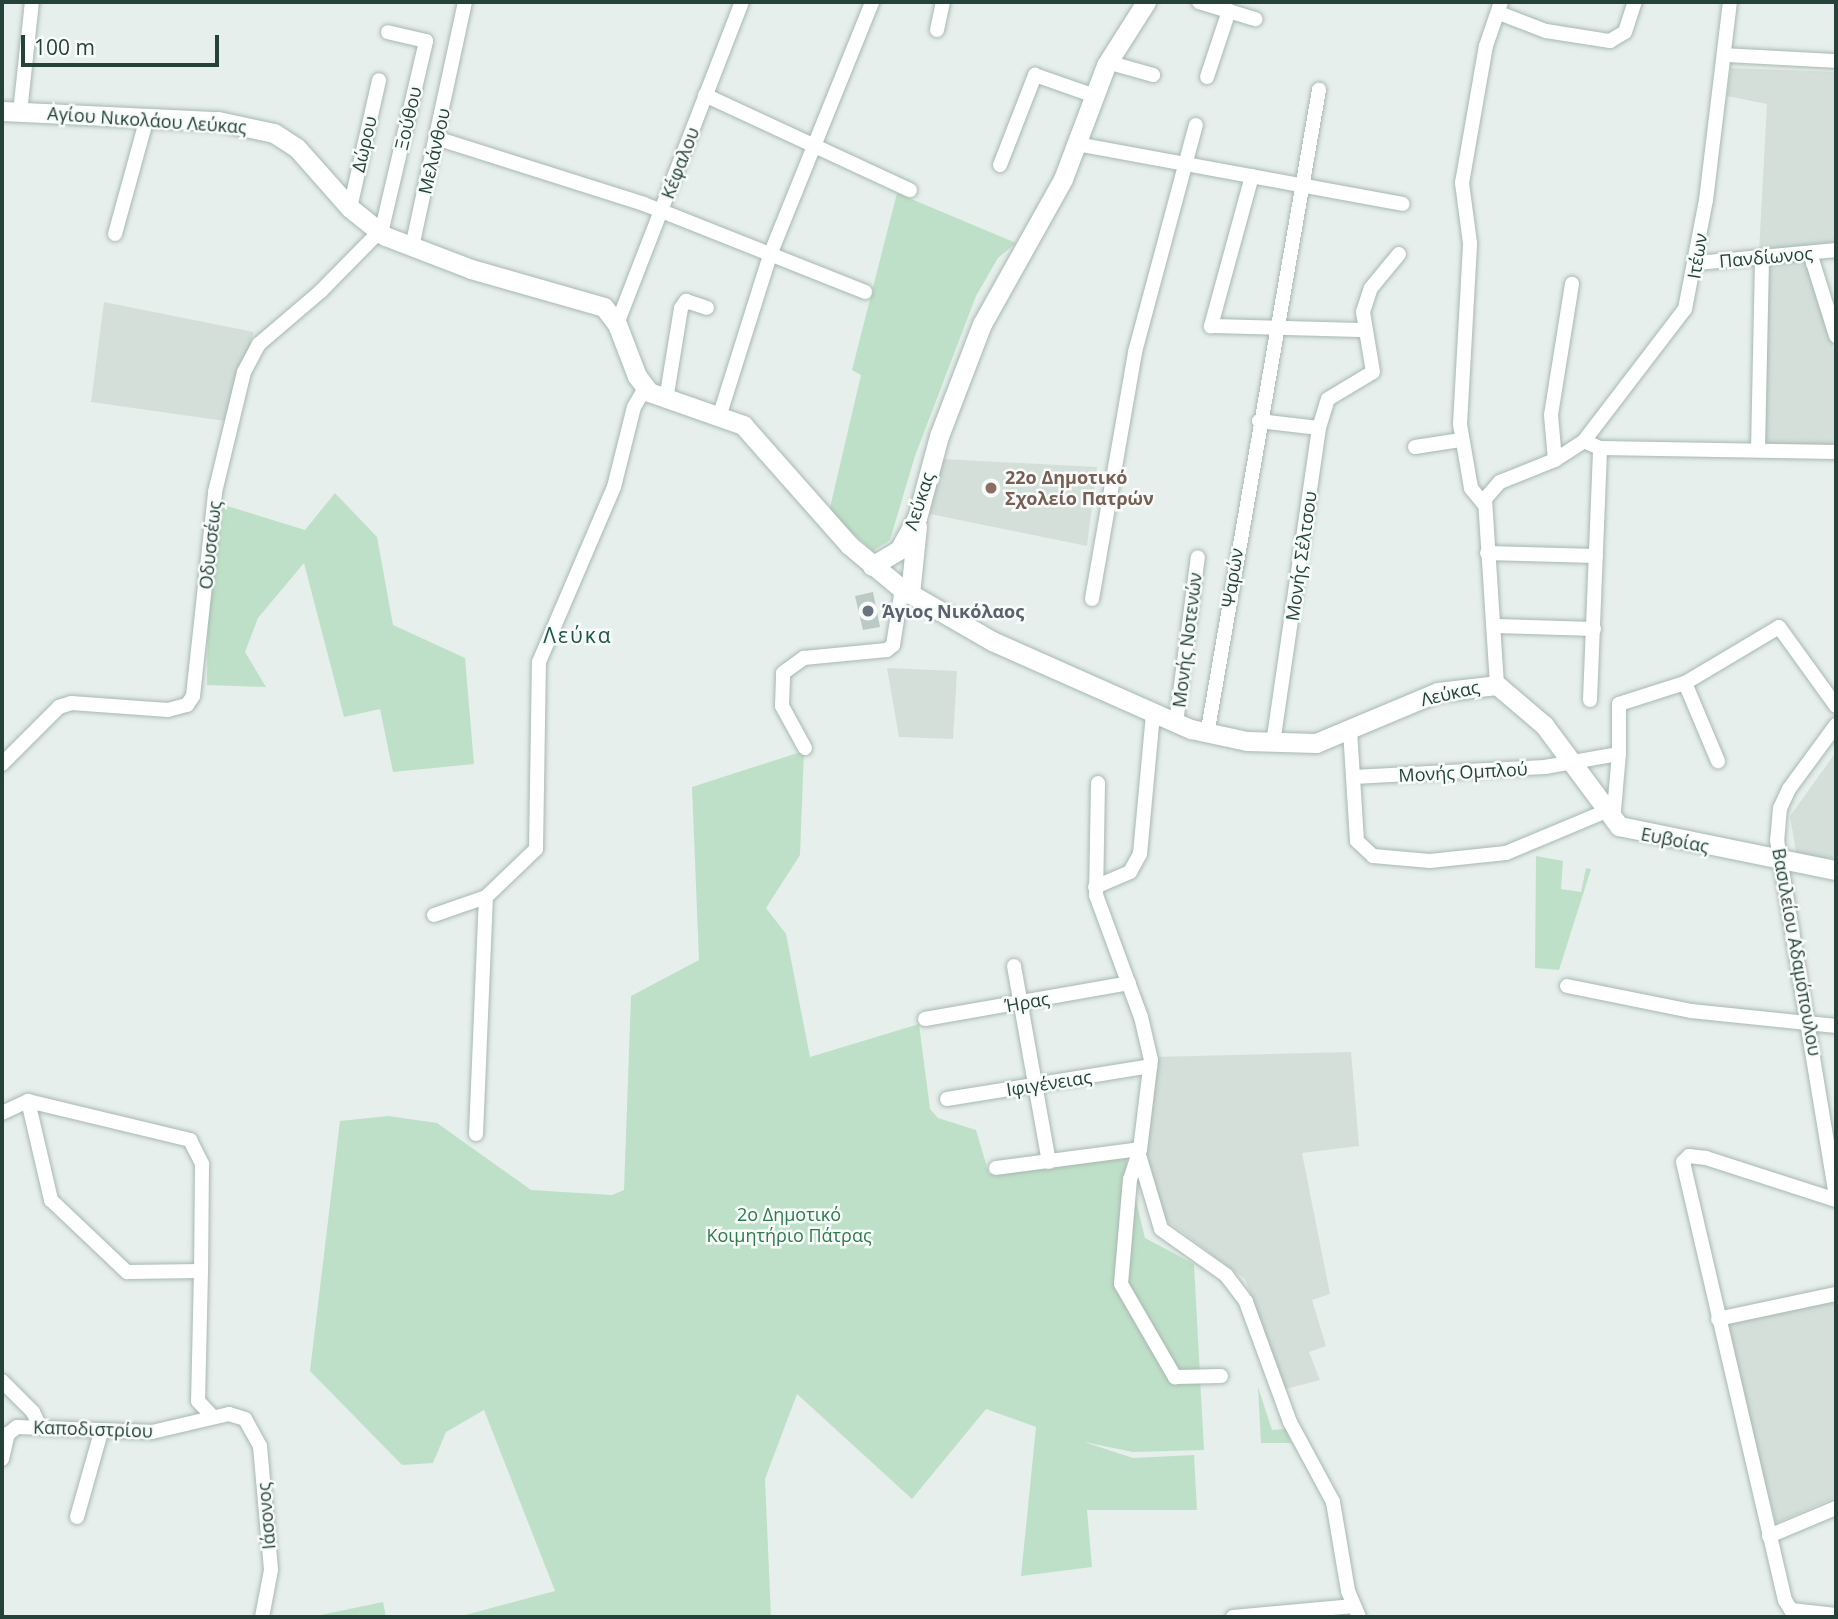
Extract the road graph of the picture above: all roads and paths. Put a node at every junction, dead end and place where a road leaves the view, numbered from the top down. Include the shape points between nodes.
1 (32, 2) edge
2 (465, 2) edge
3 (742, 2) edge
4 (872, 2) edge
5 (943, 2) edge
6 (1146, 2) edge
7 (1199, 2) edge
8 (1635, 2) edge
9 (1730, 2) edge
10 (1500, 8) edge
11 (1229, 11) junction
12 (1255, 19) dead end
13 (937, 30) dead end
14 (388, 32) dead end
15 (1725, 55) junction
16 (1836, 61) edge
17 (1107, 62) junction
18 (1153, 75) dead end
19 (1207, 76) dead end
20 (379, 80) dead end
21 (1318, 90) dead end
22 (705, 95) junction
23 (1092, 95) junction
24 (11, 112) edge
25 (147, 118) junction
26 (1196, 125) dead end
27 (436, 138) junction
28 (1076, 144) junction
29 (813, 148) junction
30 (1184, 163) junction
31 (1000, 165) dead end
32 (1252, 176) junction
33 (1302, 185) junction
34 (910, 190) dead end
35 (1403, 204) dead end
36 (350, 208) junction
37 (661, 211) junction
38 (380, 233) junction
39 (115, 234) dead end
40 (412, 247) junction
41 (1836, 250) edge
42 (1810, 253) junction
43 (1399, 254) dead end
44 (771, 255) junction
45 (1762, 257) junction
46 (1697, 263) junction
47 (1572, 284) dead end
48 (865, 292) dead end
49 (707, 308) dead end
50 (617, 324) junction
51 (1277, 330) junction
52 (1362, 330) junction
53 (1836, 336) edge
54 (645, 388) junction
55 (666, 400) junction
56 (720, 414) junction
57 (1259, 421) junction
58 (1319, 428) junction
59 (1461, 440) junction
60 (1584, 441) junction
61 (1415, 447) dead end
62 (1600, 448) junction
63 (1758, 450) junction
64 (1836, 452) edge
65 (1555, 460) junction
66 (1483, 503) junction
67 (917, 518) junction
68 (1487, 552) junction
69 (1596, 556) junction
70 (1198, 557) dead end
71 (872, 566) junction
72 (906, 591) junction
73 (1092, 599) dead end
74 (1497, 626) junction
75 (1594, 629) junction
76 (1685, 684) junction
77 (1497, 685) junction
78 (1590, 701) dead end
79 (1836, 706) edge
80 (1153, 713) junction
81 (1176, 723) junction
82 (1836, 725) edge
83 (1350, 730) junction
84 (1207, 735) junction
85 (1273, 743) junction
86 (805, 747) dead end
87 (1619, 754) junction
88 (1718, 761) dead end
89 (2, 764) edge
90 (1574, 765) junction
91 (1353, 777) junction
92 (1098, 783) dead end
93 (1608, 817) junction
94 (1780, 862) junction
95 (1836, 870) edge
96 (1094, 887) junction
97 (486, 897) junction
98 (435, 915) dead end
99 (1014, 966) dead end
100 (1129, 984) junction
101 (1567, 986) dead end
102 (1021, 1003) junction
103 (925, 1019) dead end
104 (1836, 1026) edge
105 (1811, 1027) junction
106 (1150, 1066) junction
107 (1037, 1086) junction
108 (947, 1099) dead end
109 (28, 1101) junction
110 (2, 1113) edge
111 (477, 1134) dead end
112 (1140, 1151) junction
113 (1833, 1154) edge
114 (1049, 1162) junction
115 (996, 1168) dead end
116 (1836, 1198) edge
117 (201, 1270) junction
118 (1836, 1294) edge
119 (1718, 1319) junction
120 (1221, 1376) dead end
121 (2, 1381) edge
122 (213, 1417) junction
123 (244, 1419) joint
124 (40, 1427) junction
125 (101, 1432) junction
126 (2, 1459) edge
127 (1836, 1508) edge
128 (77, 1517) dead end
129 (1769, 1536) junction
130 (1357, 1612) edge
131 (1280, 1615) edge
132 (1836, 1615) edge
133 (262, 1617) edge
134 (1233, 1617) edge

1 - 24 street
2 - 27 street, Μελάνθου
3 - 22 street, Κέφαλου
4 - 29 street
5 - 13 street
6 - 17 main road, Λεύκας
7 - 11 street
8 - 10 street via 1625,32 1611,41 1546,32
9 - 15 street, Ιτέων
10 - 59 street via 1486,46 1462,183 1470,243 1460,372
11 - 12 street
11 - 19 street
14 - 38 street, Ξούθου via 426,41
15 - 16 street
15 - 46 street, Ιτέων
17 - 18 street
17 - 23 main road, Λεύκας
20 - 36 street, Δώρου
21 - 33 street, Ψαρών
22 - 29 street
22 - 37 street, Κέφαλου
23 - 28 main road, Λεύκας
23 - 31 street via 1035,75
24 - 25 main road, Αγίου Νικολάου Λεύκας
25 - 36 main road, Αγίου Νικολάου Λεύκας via 247,124 274,133 301,152
25 - 39 street
26 - 30 street
27 - 37 street
27 - 40 street, Μελάνθου
28 - 30 street
28 - 67 main road, Λεύκας via 1055,195 973,345
29 - 34 street
29 - 44 street
30 - 32 street
30 - 73 street via 1135,352
32 - 33 street
32 - 51 street via 1210,324 1220,329
33 - 35 street
33 - 51 street, Ψαρών
36 - 38 main road, Αγίου Νικολάου Λεύκας
37 - 44 street
37 - 50 street, Κέφαλου
38 - 40 main road, Αγίου Νικολάου Λεύκας
38 - 89 street, Οδυσσέως via 259,344 244,372 215,492 193,696 187,705 168,710 71,703 60,707
40 - 50 main road, Αγίου Νικολάου Λεύκας via 598,304
41 - 42 street, Πανδίωνος
42 - 45 street, Πανδίωνος
42 - 53 street
43 - 52 street via 1371,288
44 - 48 street
44 - 56 street
45 - 46 street, Πανδίωνος
45 - 63 street
46 - 60 street, Ιτέων via 1685,309
47 - 65 street via 1551,415
49 - 55 street via 687,301 681,308
50 - 54 main road, Αγίου Νικολάου Λεύκας
51 - 52 street
51 - 57 street, Ψαρών
52 - 58 street, Μονής Σέλτσου via 1373,372 1328,399
54 - 55 main road
54 - 97 street via 634,407 614,486 539,662 536,849
55 - 56 main road
56 - 71 main road via 758,438
57 - 58 street
57 - 84 street, Ψαρών
58 - 85 street, Μονής Σέλτσου
59 - 61 street
59 - 66 street via 1471,488
60 - 62 street
60 - 65 street, Ιτέων
62 - 63 street
62 - 69 street
63 - 64 street
65 - 66 street, Ιτέων via 1500,482
66 - 68 street
67 - 71 main road, Λεύκας via 899,550
67 - 72 main road
68 - 69 street
68 - 74 street
69 - 75 street
70 - 81 street, Μονής Νοτενών
71 - 72 main road, Λεύκας
72 - 80 main road, Λεύκας via 1002,646
72 - 86 street via 893,645 887,650 804,659 783,673 782,706
74 - 75 street
74 - 77 street
75 - 78 street
76 - 79 street via 1779,627
76 - 87 street via 1619,704
76 - 88 street
77 - 83 main road, Λεύκας via 1438,692
77 - 90 main road via 1530,710
80 - 81 main road, Λεύκας
80 - 96 street via 1140,854 1130,872
81 - 84 main road, Λεύκας
82 - 94 street, Βασιλείου Αδαμόπουλου via 1780,808
83 - 85 main road, Λεύκας via 1316,743
83 - 91 street
84 - 85 main road, Λεύκας
87 - 90 street, Μονής Ομπλού
87 - 93 street
90 - 91 street, Μονής Ομπλού
90 - 93 main road
91 - 93 street via 1362,852 1430,861 1506,853
92 - 96 street
93 - 94 main road, Ευβοίας via 1645,836
94 - 95 main road, Ευβοίας
94 - 105 street, Βασιλείου Αδαμόπουλου
96 - 100 street
97 - 98 street
97 - 111 street
99 - 102 street
100 - 102 street, Ήρας
100 - 106 street
101 - 105 street
102 - 103 street, Ήρας
102 - 107 street
104 - 105 street
105 - 113 street, Βασιλείου Αδαμόπουλου
106 - 107 street, Ιφιγένειας
106 - 112 street
107 - 108 street, Ιφιγένειας
107 - 114 street
109 - 110 street
109 - 117 street via 51,1200 127,1272
109 - 117 street via 190,1140 202,1164
112 - 114 street
112 - 120 street via 1130,1179 1121,1284 1175,1377
112 - 130 street via 1161,1228 1226,1275 1246,1302 1294,1431 1333,1502
113 - 116 street, Βασιλείου Αδαμόπουλου
114 - 115 street
116 - 119 street via 1706,1158 1685,1158 1683,1172
117 - 122 street via 198,1401
118 - 119 street
119 - 129 street
121 - 124 street via 33,1412
122 - 123 street, Καποδιστρίου
122 - 125 street, Καποδιστρίου via 176,1430
123 - 133 street, Ιάσονος via 260,1446 271,1570
124 - 125 street, Καποδιστρίου
124 - 126 street, Καποδιστρίου via 11,1430
125 - 128 street
127 - 129 street
129 - 132 street via 1788,1608
130 - 131 street
131 - 134 street

